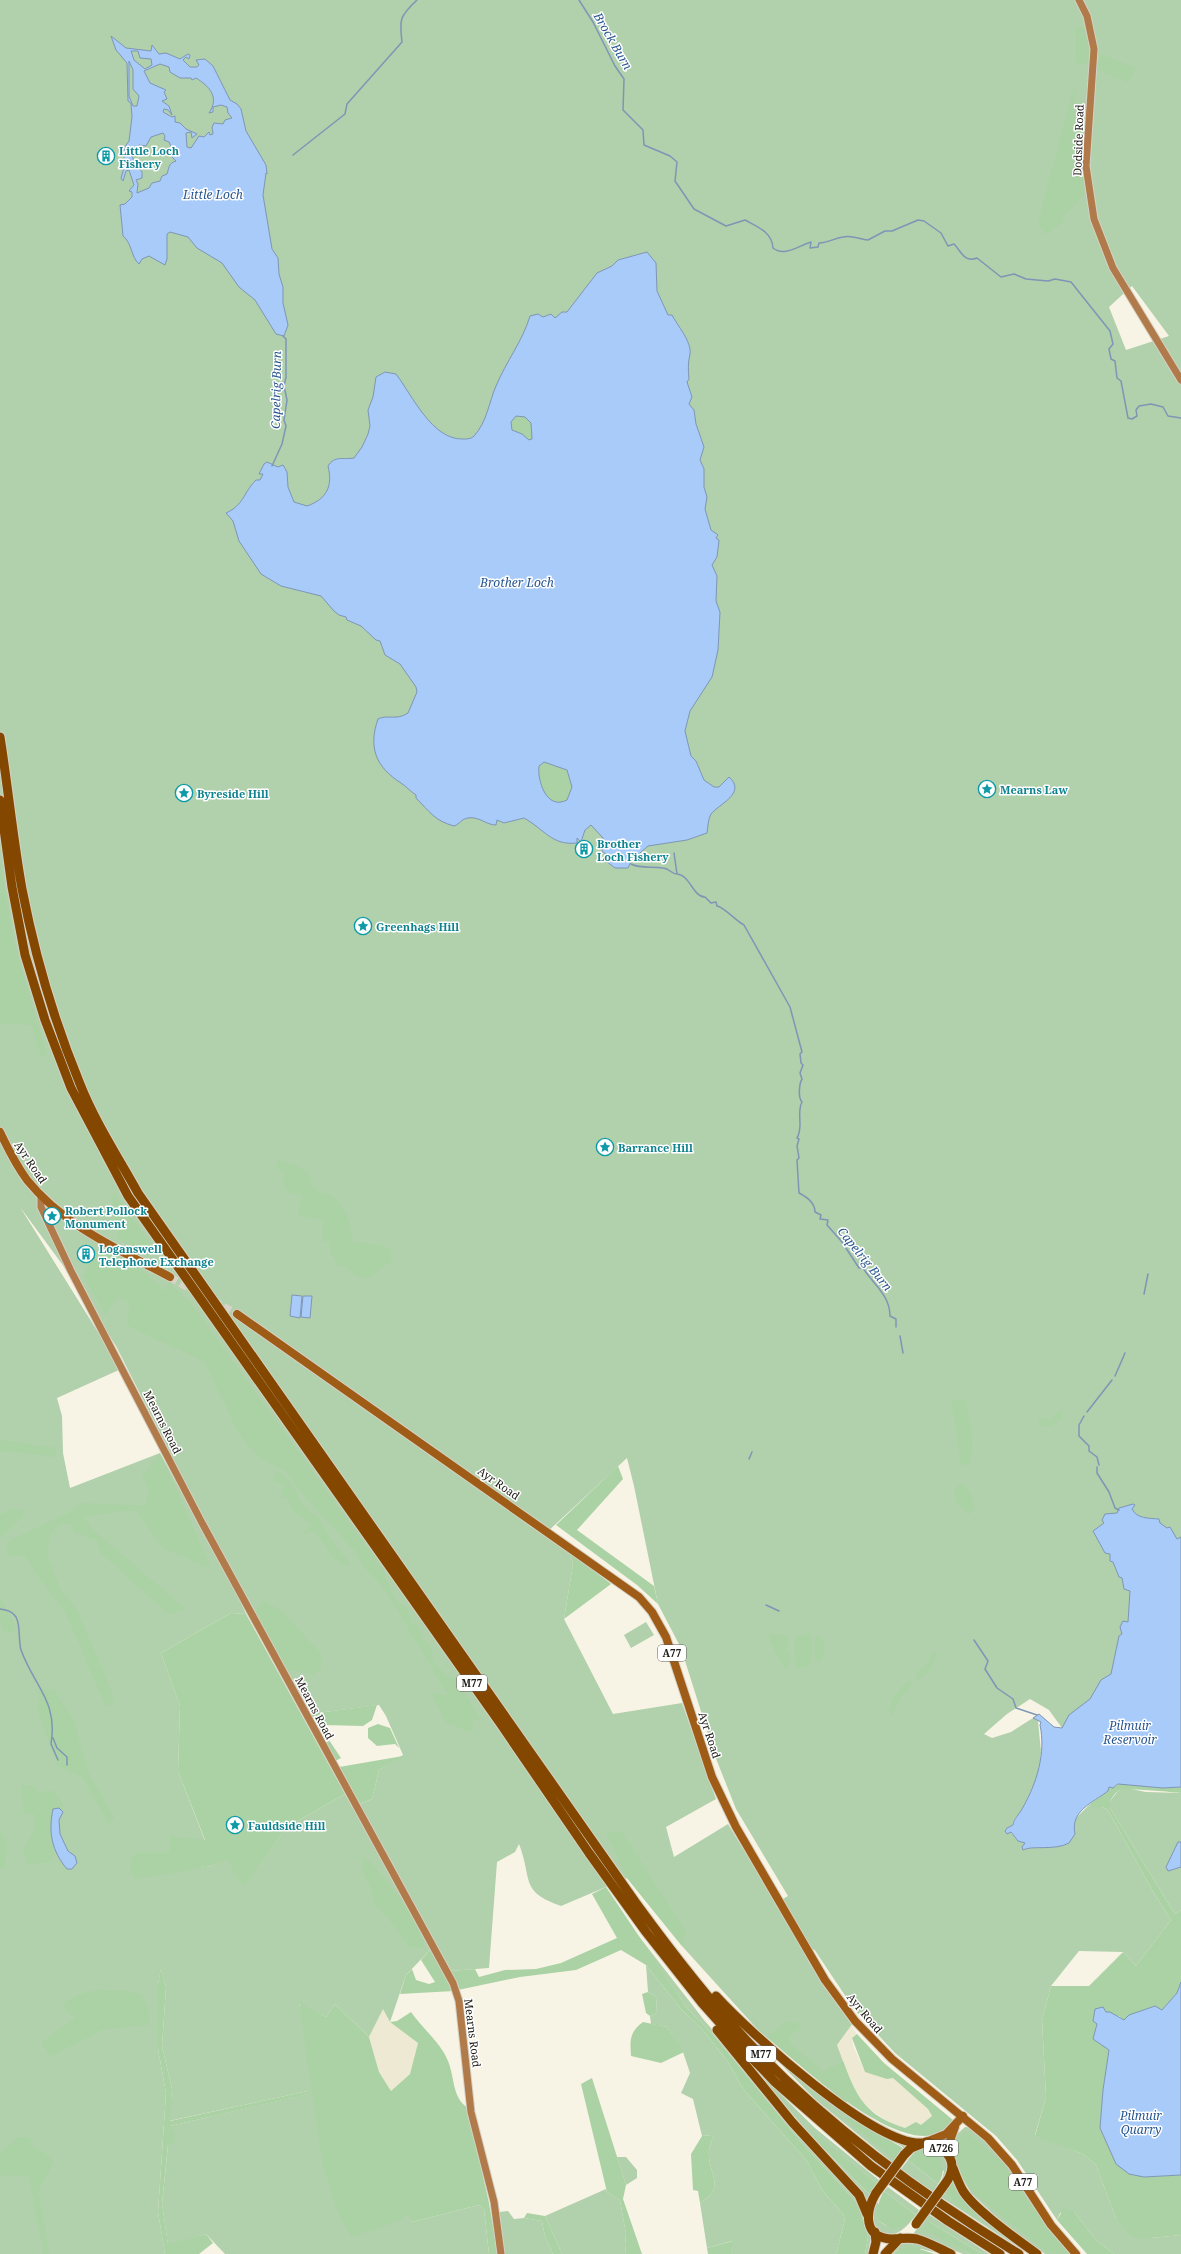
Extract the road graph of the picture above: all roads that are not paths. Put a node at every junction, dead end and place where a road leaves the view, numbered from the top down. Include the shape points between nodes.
1 (1079, 0) edge
2 (1181, 380) edge
3 (0, 737) edge
4 (0, 800) edge
5 (0, 1132) edge
6 (41, 1195) junction
7 (170, 1277) tunnel mouth
8 (237, 1314) tunnel mouth
9 (614, 1889) junction
10 (659, 1935) junction
11 (963, 2116) junction
12 (955, 2126) junction
13 (924, 2142) junction
14 (948, 2154) junction
15 (953, 2168) junction
16 (867, 2214) junction
17 (875, 2232) junction
18 (901, 2238) junction
19 (501, 2254) edge
20 (873, 2254) edge
21 (884, 2254) edge
22 (951, 2254) edge
23 (1000, 2254) edge
24 (1019, 2254) edge
25 (1037, 2254) edge
26 (1076, 2254) edge

1 - 2 street, Dodside Road via 1087,16 1094,49 1086,166 1094,219 1113,268
3 - 10 highway, M77 via 22,888 36,951 54,1015 80,1085 108,1140 138,1193 193,1273
4 - 9 highway, M77 via 12,887 25,955 45,1020 71,1088 128,1196
5 - 6 main road, Ayr Road via 27,1180
6 - 7 main road, Ayr Road via 66,1218
6 - 19 street, Mearns Road via 41,1207 72,1272 201,1521 453,1983 459,2001 472,2112 494,2202
8 - 11 main road, Ayr Road / A77 via 638,1596 652,1612 666,1637 712,1778 825,1980 855,2021 879,2046 911,2076
9 - 16 highway via 678,1982 792,2122 859,2195
9 - 23 highway, M77 via 718,2022 776,2082 824,2127 896,2185
10 - 13 highway via 739,2020 814,2085 874,2125 906,2140
10 - 24 highway, M77 via 748,2042 825,2115 907,2182
11 - 12 main road, A726
11 - 26 main road, Ayr Road / A77 via 1006,2157 1051,2224
12 - 13 main road, A726 via 942,2136
12 - 14 main road, A726
13 - 14 highway, A726 via 940,2147
13 - 16 highway, A726, bridge via 911,2148 904,2155 876,2193
14 - 15 highway, A726
15 - 18 highway, A726, bridge via 950,2178 916,2224
15 - 25 highway via 970,2200
16 - 17 highway via 869,2224
17 - 18 highway via 885,2238
17 - 20 highway
18 - 21 highway, A726
18 - 22 highway via 918,2239

